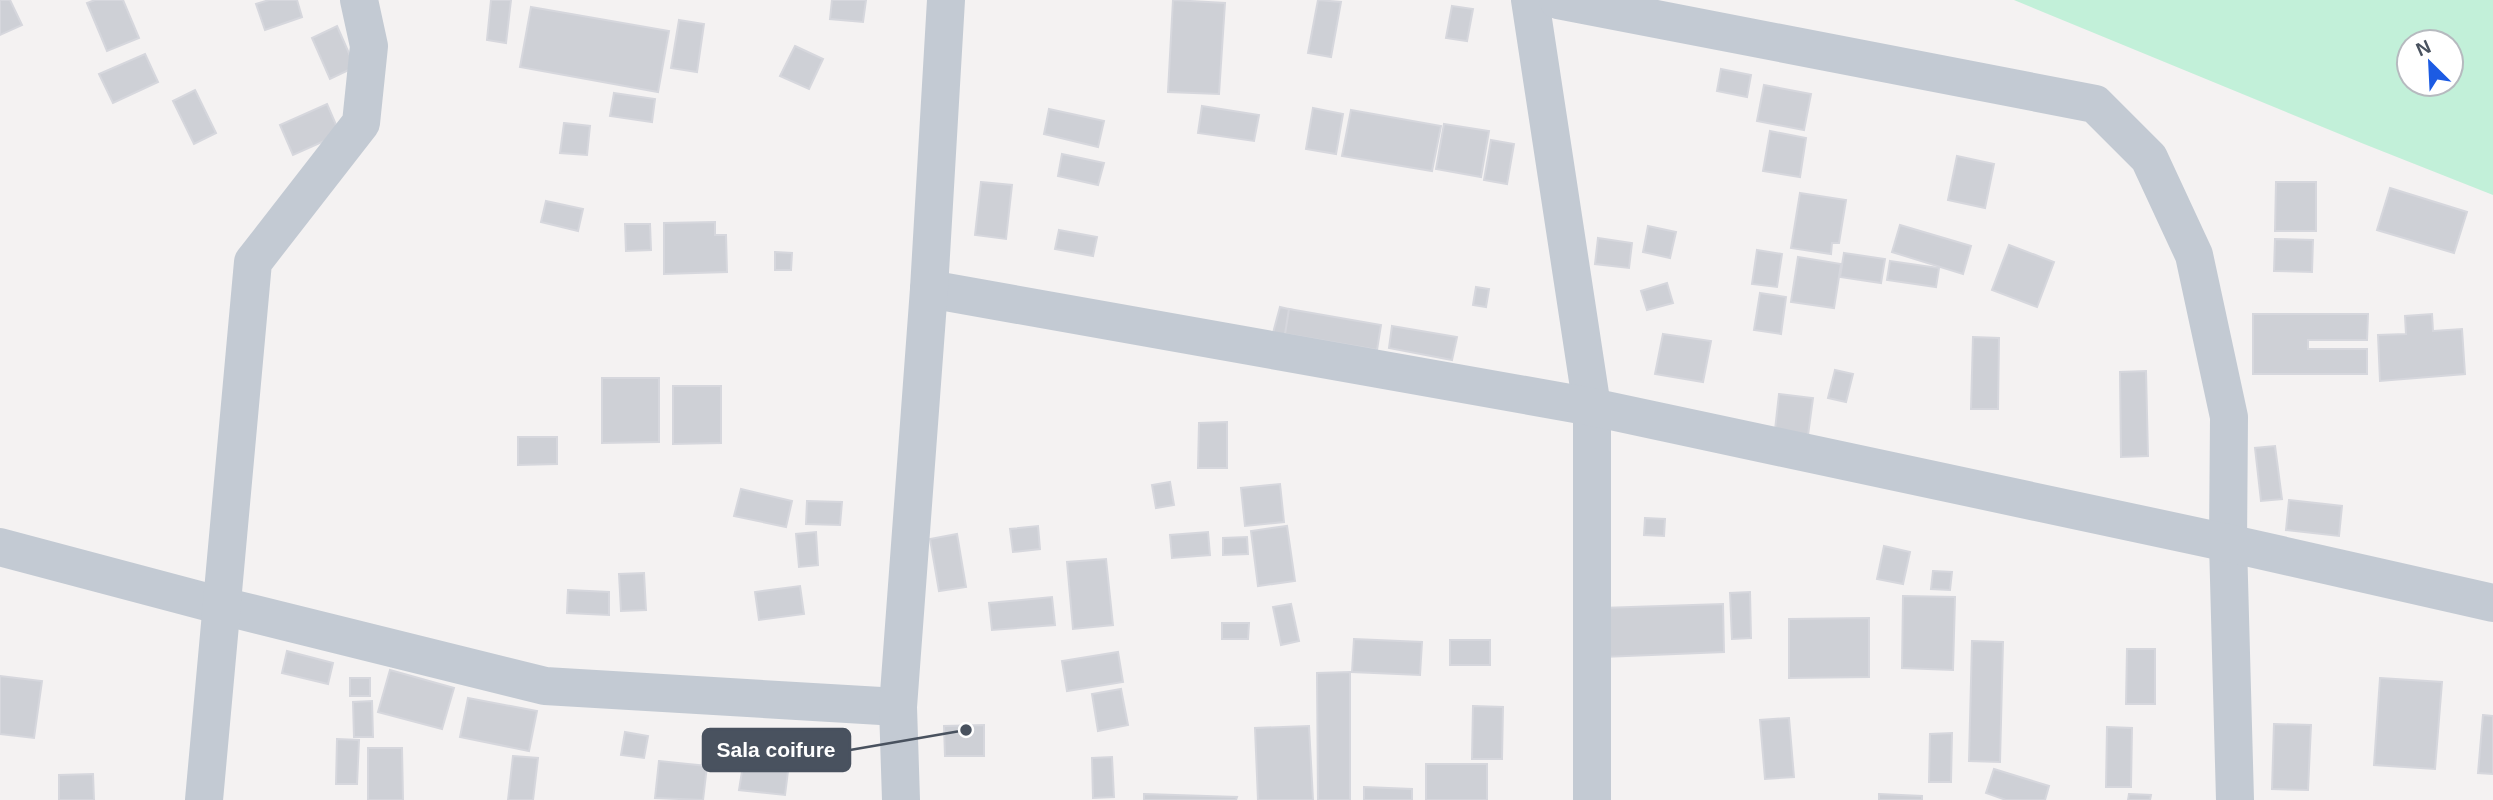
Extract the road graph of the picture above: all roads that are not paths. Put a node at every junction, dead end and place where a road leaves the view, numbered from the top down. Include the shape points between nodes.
1 (359, 0) edge
2 (946, 0) edge
3 (1530, 0) edge
4 (1558, 0) edge
5 (929, 289) junction
6 (1592, 407) junction
7 (2228, 543) junction
8 (0, 547) edge
9 (2493, 603) edge
10 (222, 606) junction
11 (898, 707) junction
12 (204, 800) edge
13 (901, 800) edge
14 (1592, 800) edge
15 (2235, 800) edge

1 - 10 street via 369,46 361,123 253,262
2 - 5 street
3 - 6 street
4 - 7 street via 2095,104 2149,158 2194,255 2229,417
5 - 6 street
5 - 11 street
6 - 7 street
6 - 14 street
7 - 9 street
7 - 15 street
8 - 10 street
10 - 11 street via 545,686
10 - 12 street
11 - 13 street

